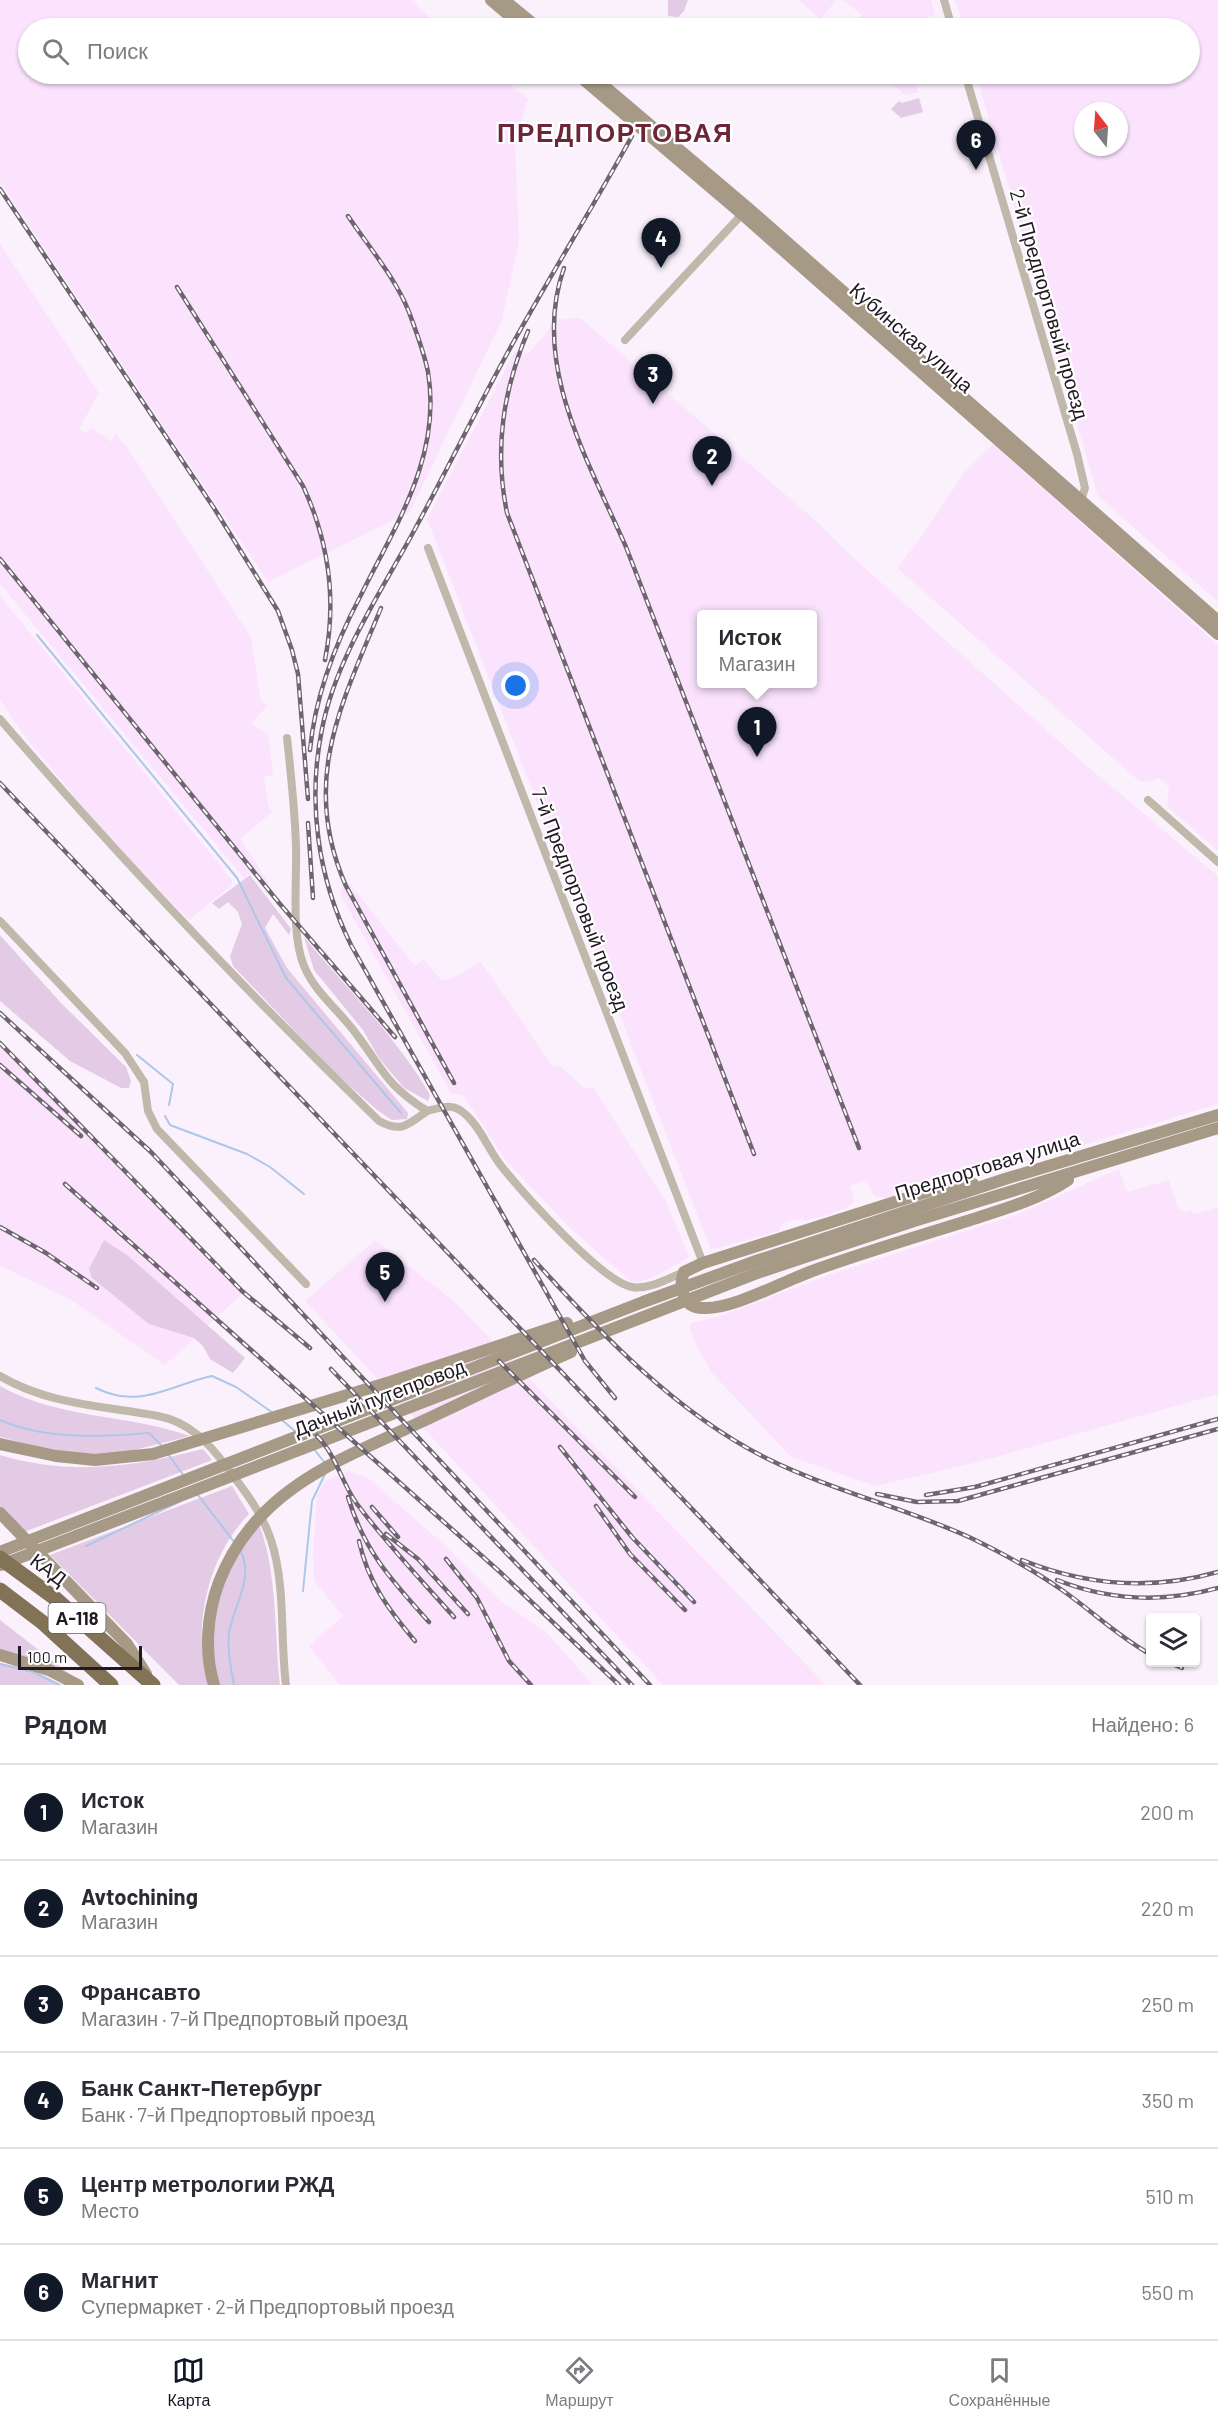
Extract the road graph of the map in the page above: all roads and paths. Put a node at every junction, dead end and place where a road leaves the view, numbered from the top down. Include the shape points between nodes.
1 (491, 0) edge
2 (504, 0) edge
3 (944, 0) edge
4 (512, 18) edge
5 (526, 18) edge
6 (949, 18) edge
7 (589, 84) edge
8 (601, 84) edge
9 (968, 84) edge
10 (745, 211) junction
11 (625, 340) dead end
12 (1078, 504) junction
13 (428, 548) dead end
14 (1218, 621) edge
15 (1218, 634) edge
16 (0, 719) edge
17 (287, 738) dead end
18 (1148, 800) dead end
19 (1218, 862) edge
20 (0, 921) edge
21 (427, 1111) junction
22 (1218, 1115) edge
23 (1218, 1128) edge
24 (1082, 1170) junction
25 (995, 1182) junction
26 (772, 1262) junction
27 (703, 1263) junction
28 (684, 1272) junction
29 (306, 1284) dead end
30 (644, 1302) junction
31 (636, 1318) junction
32 (0, 1376) edge
33 (0, 1444) edge
34 (0, 1513) edge
35 (0, 1552) edge
36 (0, 1558) edge
37 (0, 1565) edge
38 (0, 1590) edge
39 (0, 1655) edge
40 (152, 1684) edge
41 (78, 1685) edge
42 (111, 1685) edge
43 (213, 1685) edge
44 (286, 1685) edge

1 - 4 main road
2 - 5 main road
3 - 6 street
7 - 10 main road, Кубинская улица
8 - 10 main road, Кубинская улица
9 - 12 street, 2-й Предпортовый проезд via 1077,454 1085,488
10 - 11 street
10 - 12 main road, Кубинская улица
12 - 14 main road, Кубинская улица
12 - 15 main road, Кубинская улица
13 - 27 street, 7-й Предпортовый проезд
16 - 21 street via 134,870 281,1025 379,1121 402,1128
17 - 21 street via 296,844 298,944 303,964 312,981 357,1034 381,1073 401,1095
18 - 19 street
20 - 29 street via 132,1062 144,1082 148,1111 157,1129
21 - 28 street via 456,1108 469,1118 501,1167 569,1239 621,1283 632,1288 647,1287
22 - 25 main road, Предпортовая улица
23 - 24 main road, Предпортовая улица
24 - 26 main road, Предпортовая улица
24 - 28 main road via 1059,1186 1017,1204 829,1265 717,1307 689,1305 680,1283
25 - 26 main road, Предпортовая улица
25 - 27 main road via 942,1187
26 - 30 main road, Дачный путепровод
26 - 31 main road, Дачный путепровод
27 - 28 main road
30 - 33 main road via 597,1313 187,1446 120,1459 56,1456
30 - 35 main road, Дачный путепровод
31 - 37 main road, Дачный путепровод
31 - 43 main road via 618,1332 344,1457 311,1475 262,1512 244,1534 214,1594 208,1644
32 - 44 street via 64,1401 175,1421 193,1430 210,1446 255,1507 271,1540 278,1575
34 - 40 main road via 127,1644
36 - 40 highway, КАД / А-118 via 56,1599
38 - 42 highway, А-118
39 - 41 main road via 50,1670

